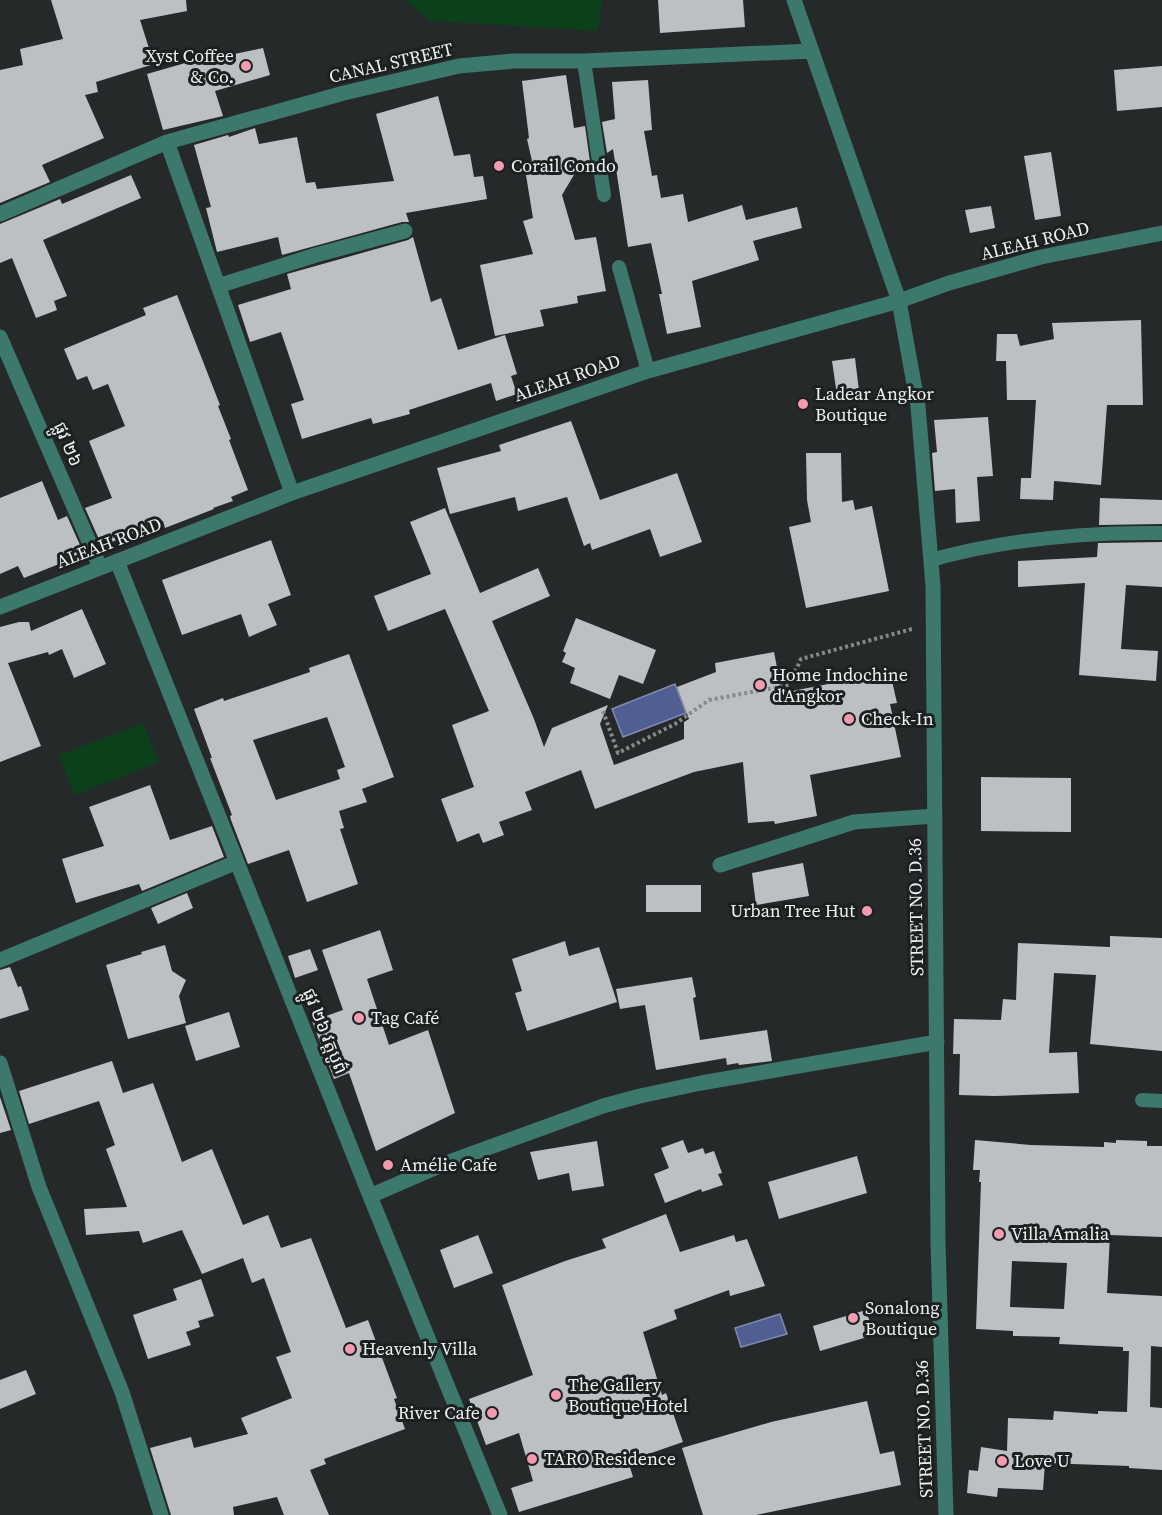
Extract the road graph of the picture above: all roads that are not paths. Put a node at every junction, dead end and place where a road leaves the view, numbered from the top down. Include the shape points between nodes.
1 (794, 0) edge
2 (812, 51) junction
3 (584, 61) junction
4 (167, 142) junction
5 (604, 195) dead end
6 (0, 214) edge
7 (405, 231) dead end
8 (1162, 233) edge
9 (619, 267) dead end
10 (218, 286) junction
11 (899, 301) junction
12 (0, 337) edge
13 (648, 371) junction
14 (292, 493) junction
15 (1162, 533) edge
16 (931, 560) junction
17 (117, 561) junction
18 (100, 567) junction
19 (0, 607) edge
20 (934, 816) junction
21 (237, 861) junction
22 (720, 865) dead end
23 (0, 960) edge
24 (937, 1042) junction
25 (0, 1063) edge
26 (1142, 1100) dead end
27 (1162, 1101) edge
28 (370, 1196) junction
29 (161, 1515) edge
30 (500, 1515) edge
31 (946, 1515) edge

1 - 2 street, STREET NO. D.36
2 - 3 street, CANAL STREET
2 - 11 street, STREET NO. D.36
3 - 4 street, CANAL STREET via 459,66
3 - 5 lane
4 - 6 street, CANAL STREET
4 - 10 street
7 - 10 street
8 - 11 street, ALEAH ROAD via 1041,258
9 - 13 lane
10 - 14 street
11 - 13 street, ALEAH ROAD
11 - 16 street, STREET NO. D.36 via 918,406
12 - 18 street, ផ្លូវ ២៦
13 - 14 street, ALEAH ROAD
14 - 17 street, ALEAH ROAD
15 - 16 lane via 1057,536 962,551
16 - 20 street, STREET NO. D.36
17 - 18 street, ALEAH ROAD
17 - 21 street, ផ្លូវ ២៦ វត្តបូព៌
18 - 19 street, ALEAH ROAD
20 - 22 street via 854,822
20 - 24 street, STREET NO. D.36
21 - 23 street
21 - 28 street, ផ្លូវ ២៦ វត្តបូព៌
24 - 28 street via 701,1083 603,1106
24 - 31 street, STREET NO. D.36
25 - 29 street via 39,1187 122,1392
26 - 27 lane
28 - 30 street, ផ្លូវ ២៦ វត្តបូព៌

